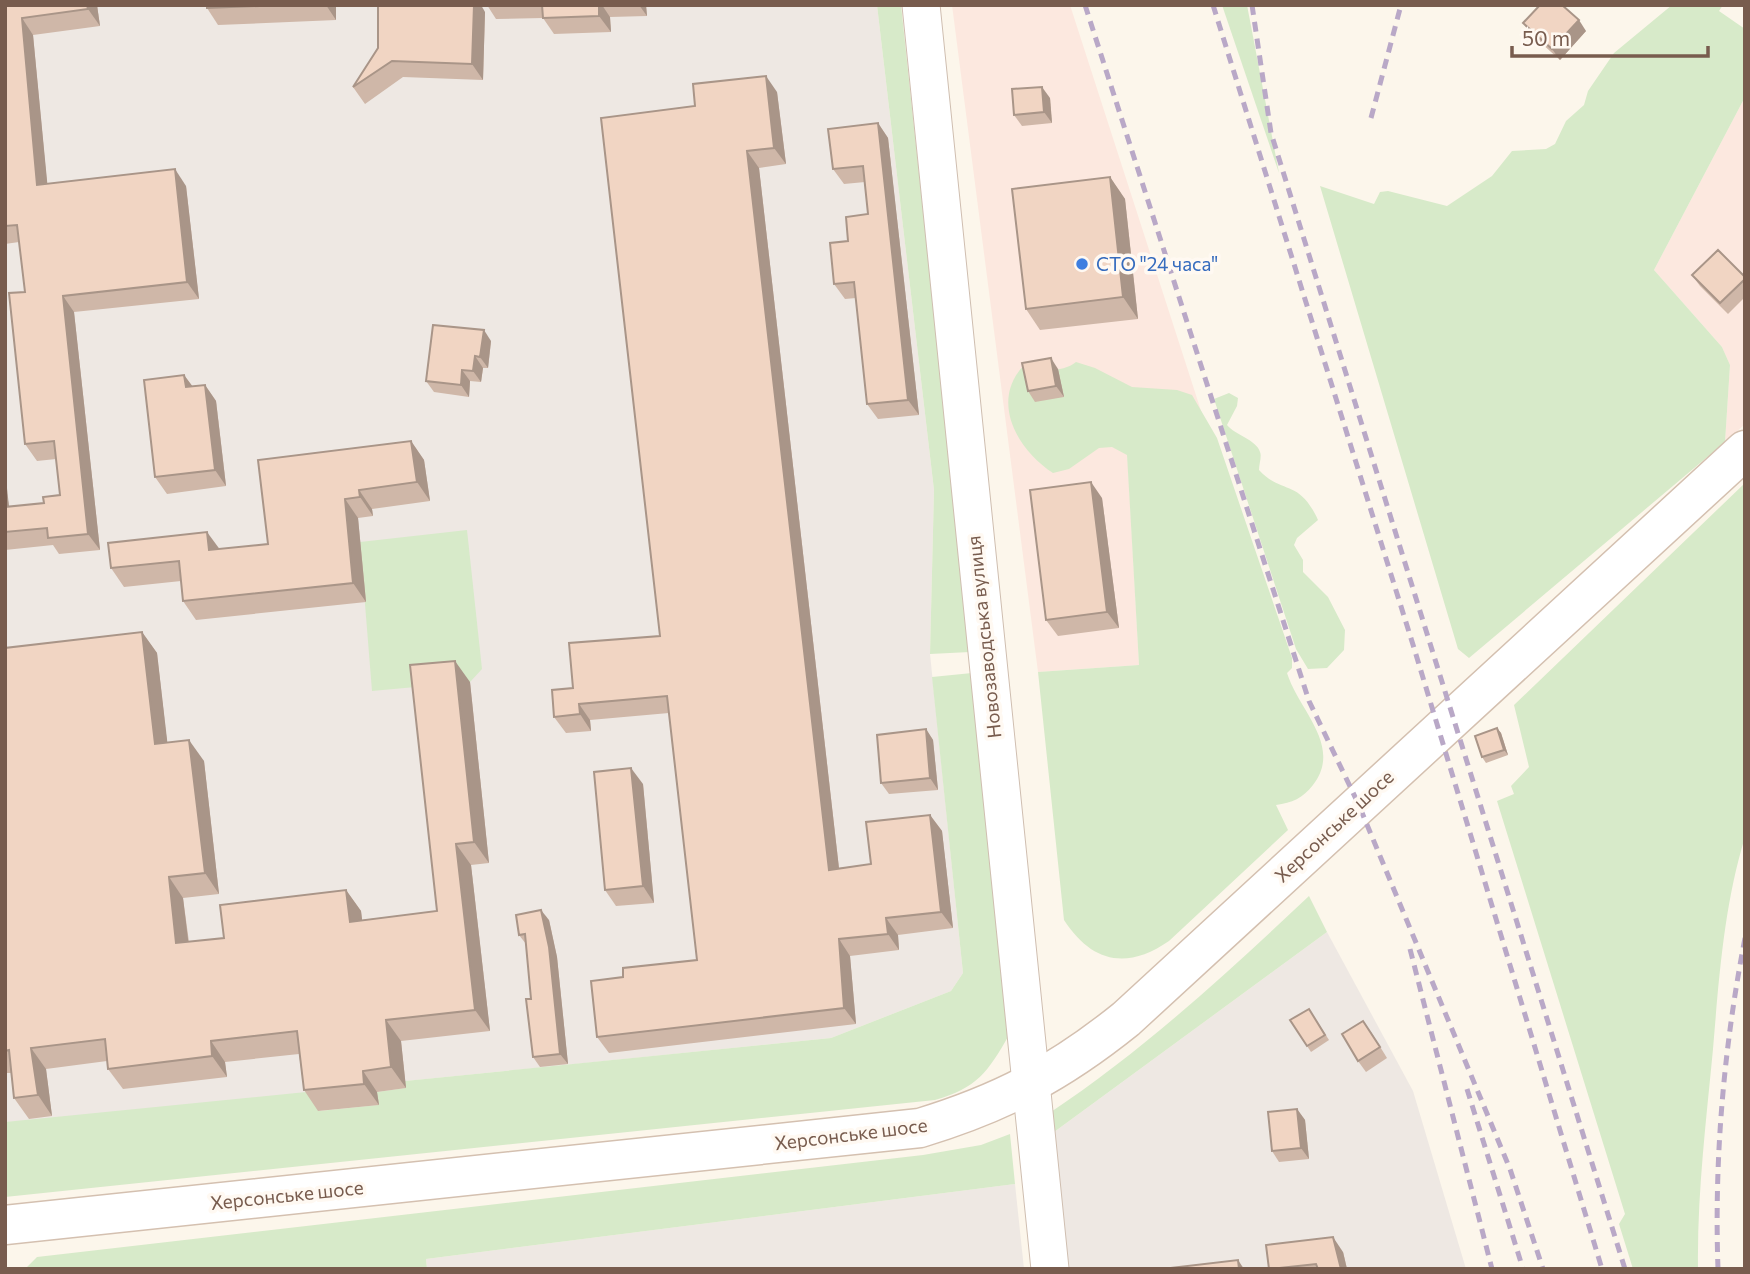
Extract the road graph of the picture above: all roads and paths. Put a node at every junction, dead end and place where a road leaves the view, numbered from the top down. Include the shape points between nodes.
1 (921, 5) edge
2 (1745, 450) edge
3 (1031, 1085) junction
4 (5, 1224) edge
5 (1050, 1269) edge

1 - 3 street, Новозаводська вулиця
2 - 3 main road, Херсонське шосе via 1126,1019 1078,1057
3 - 4 main road, Херсонське шосе via 977,1111 920,1128
3 - 5 street, Новозаводська вулиця

